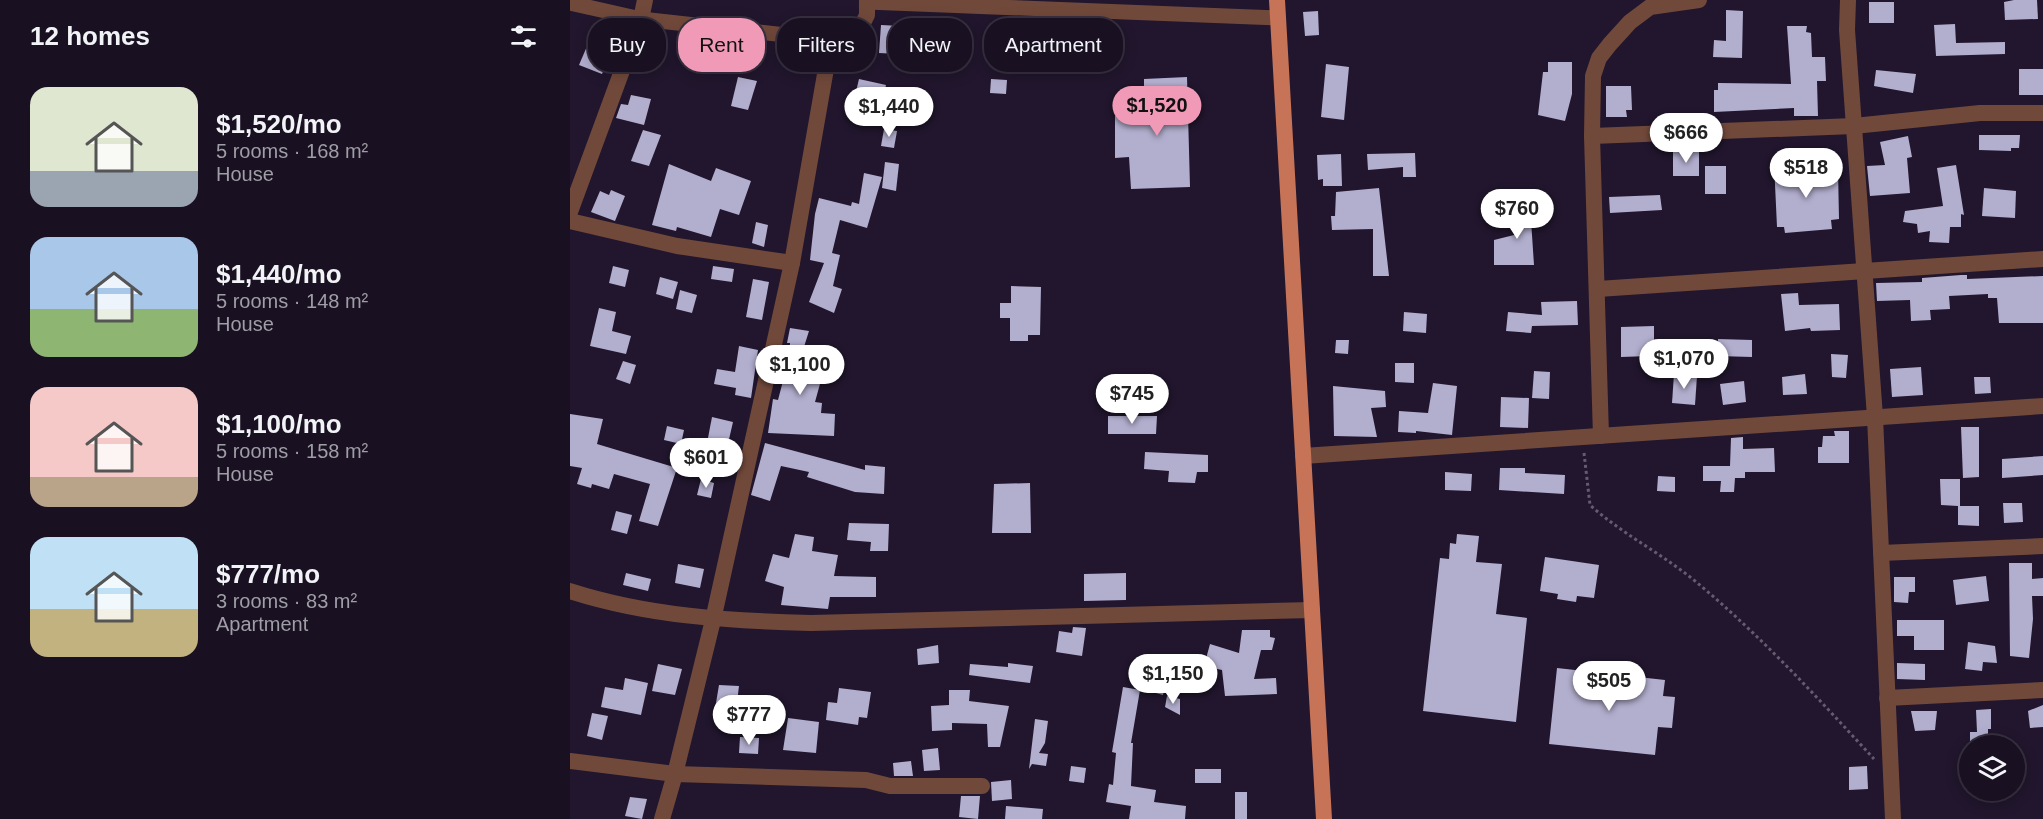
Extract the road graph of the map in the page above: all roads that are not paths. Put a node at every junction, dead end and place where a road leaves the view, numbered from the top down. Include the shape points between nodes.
1 (645, 0) edge
2 (1277, 0) edge
3 (1699, 0) edge
4 (1848, 0) edge
5 (867, 1) edge
6 (570, 3) edge
7 (637, 18) edge
8 (641, 18) edge
9 (866, 18) edge
10 (1278, 18) junction
11 (666, 22) edge
12 (777, 34) edge
13 (622, 72) edge
14 (825, 72) edge
15 (2043, 113) edge
16 (1854, 126) junction
17 (1592, 136) junction
18 (570, 212) edge
19 (570, 221) edge
20 (2043, 259) edge
21 (792, 264) junction
22 (1864, 271) junction
23 (1598, 289) junction
24 (2043, 406) edge
25 (1875, 417) junction
26 (1601, 436) junction
27 (1303, 456) junction
28 (2043, 546) edge
29 (1881, 553) junction
30 (570, 591) edge
31 (1312, 610) junction
32 (713, 620) junction
33 (2043, 690) edge
34 (1887, 698) junction
35 (570, 761) edge
36 (675, 774) junction
37 (982, 786) dead end
38 (662, 819) edge
39 (1324, 819) edge
40 (1893, 819) edge

1 - 8 street
2 - 10 main road
3 - 17 street via 1650,7 1630,22 1599,58 1593,76
4 - 16 street via 1846,30
5 - 9 street
5 - 10 street
6 - 7 street
10 - 27 main road
11 - 12 street
13 - 18 street
14 - 21 street
15 - 16 street via 1980,113
16 - 17 street
16 - 22 street
17 - 23 street
19 - 21 street via 677,246
20 - 22 street
21 - 32 street
22 - 23 street
22 - 25 street
23 - 26 street
24 - 25 street
25 - 26 street
25 - 29 street
26 - 27 street
27 - 31 main road
28 - 29 street
29 - 34 street
30 - 32 street via 661,613
31 - 32 street via 811,623
31 - 39 main road
32 - 36 street
33 - 34 street
34 - 40 street
35 - 36 street
36 - 37 street via 866,780 890,786
36 - 38 street

